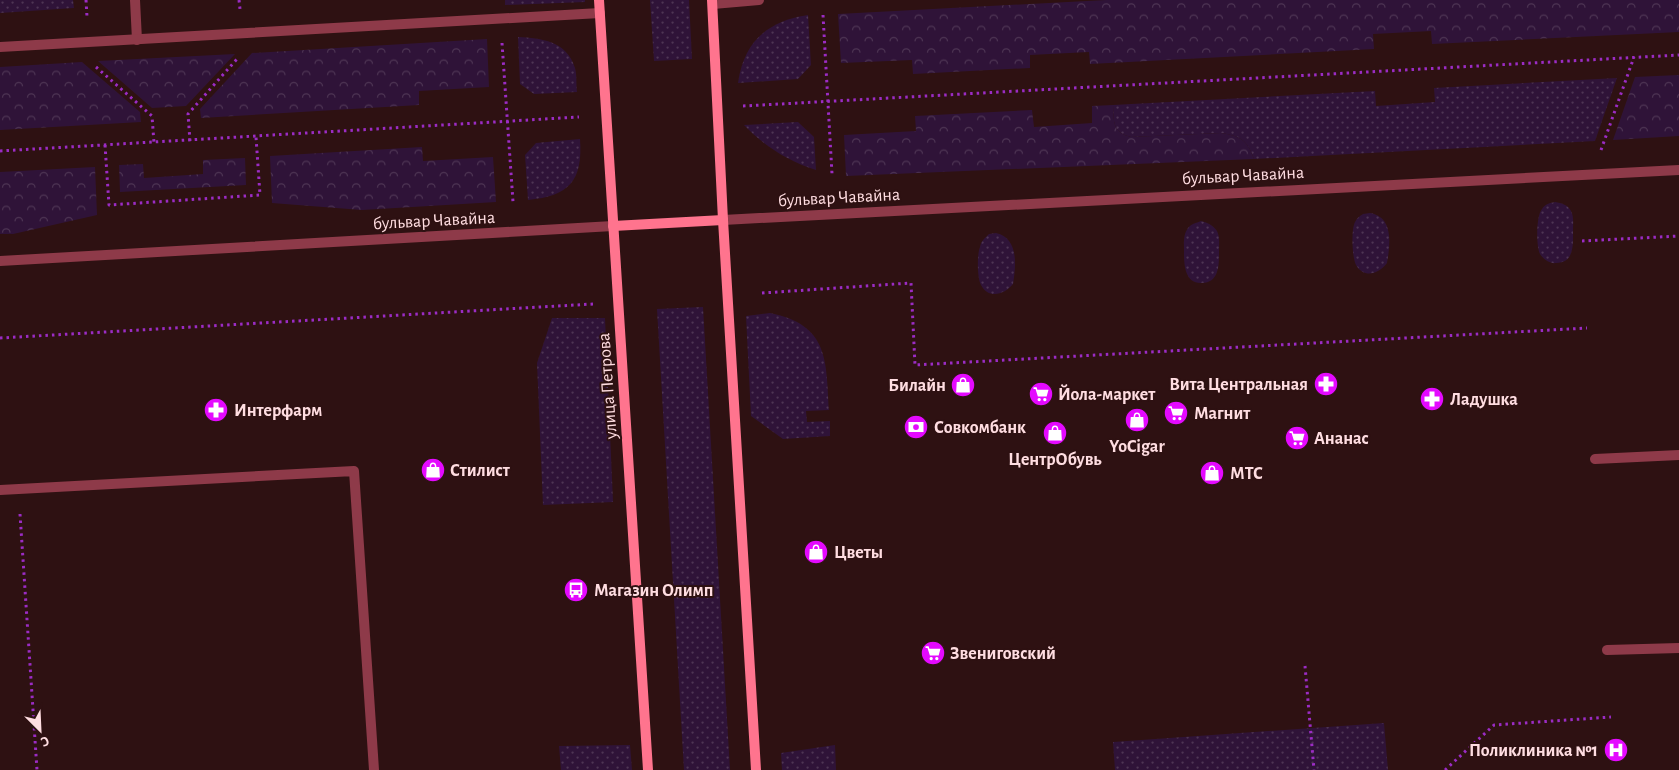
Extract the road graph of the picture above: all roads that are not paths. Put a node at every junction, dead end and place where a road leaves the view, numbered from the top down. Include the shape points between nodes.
1 (135, 0) edge
2 (599, 0) edge
3 (759, 0) edge
4 (712, 2) edge
5 (600, 13) junction
6 (137, 40) junction
7 (0, 47) edge
8 (1679, 170) edge
9 (723, 220) junction
10 (613, 226) junction
11 (0, 261) edge
12 (1679, 455) edge
13 (1595, 459) dead end
14 (0, 490) edge
15 (1679, 648) edge
16 (1607, 650) dead end
17 (374, 770) edge
18 (648, 770) edge
19 (756, 770) edge

1 - 6 street
2 - 5 main road, улица Петрова
3 - 4 street
4 - 9 main road
5 - 6 street
5 - 10 main road, улица Петрова
6 - 7 street
8 - 9 street, бульвар Чавайна
9 - 10 main road, бульвар Чавайна
9 - 19 main road
10 - 11 street, бульвар Чавайна
10 - 18 main road, улица Петрова
12 - 13 street
14 - 17 street via 354,470
15 - 16 street

